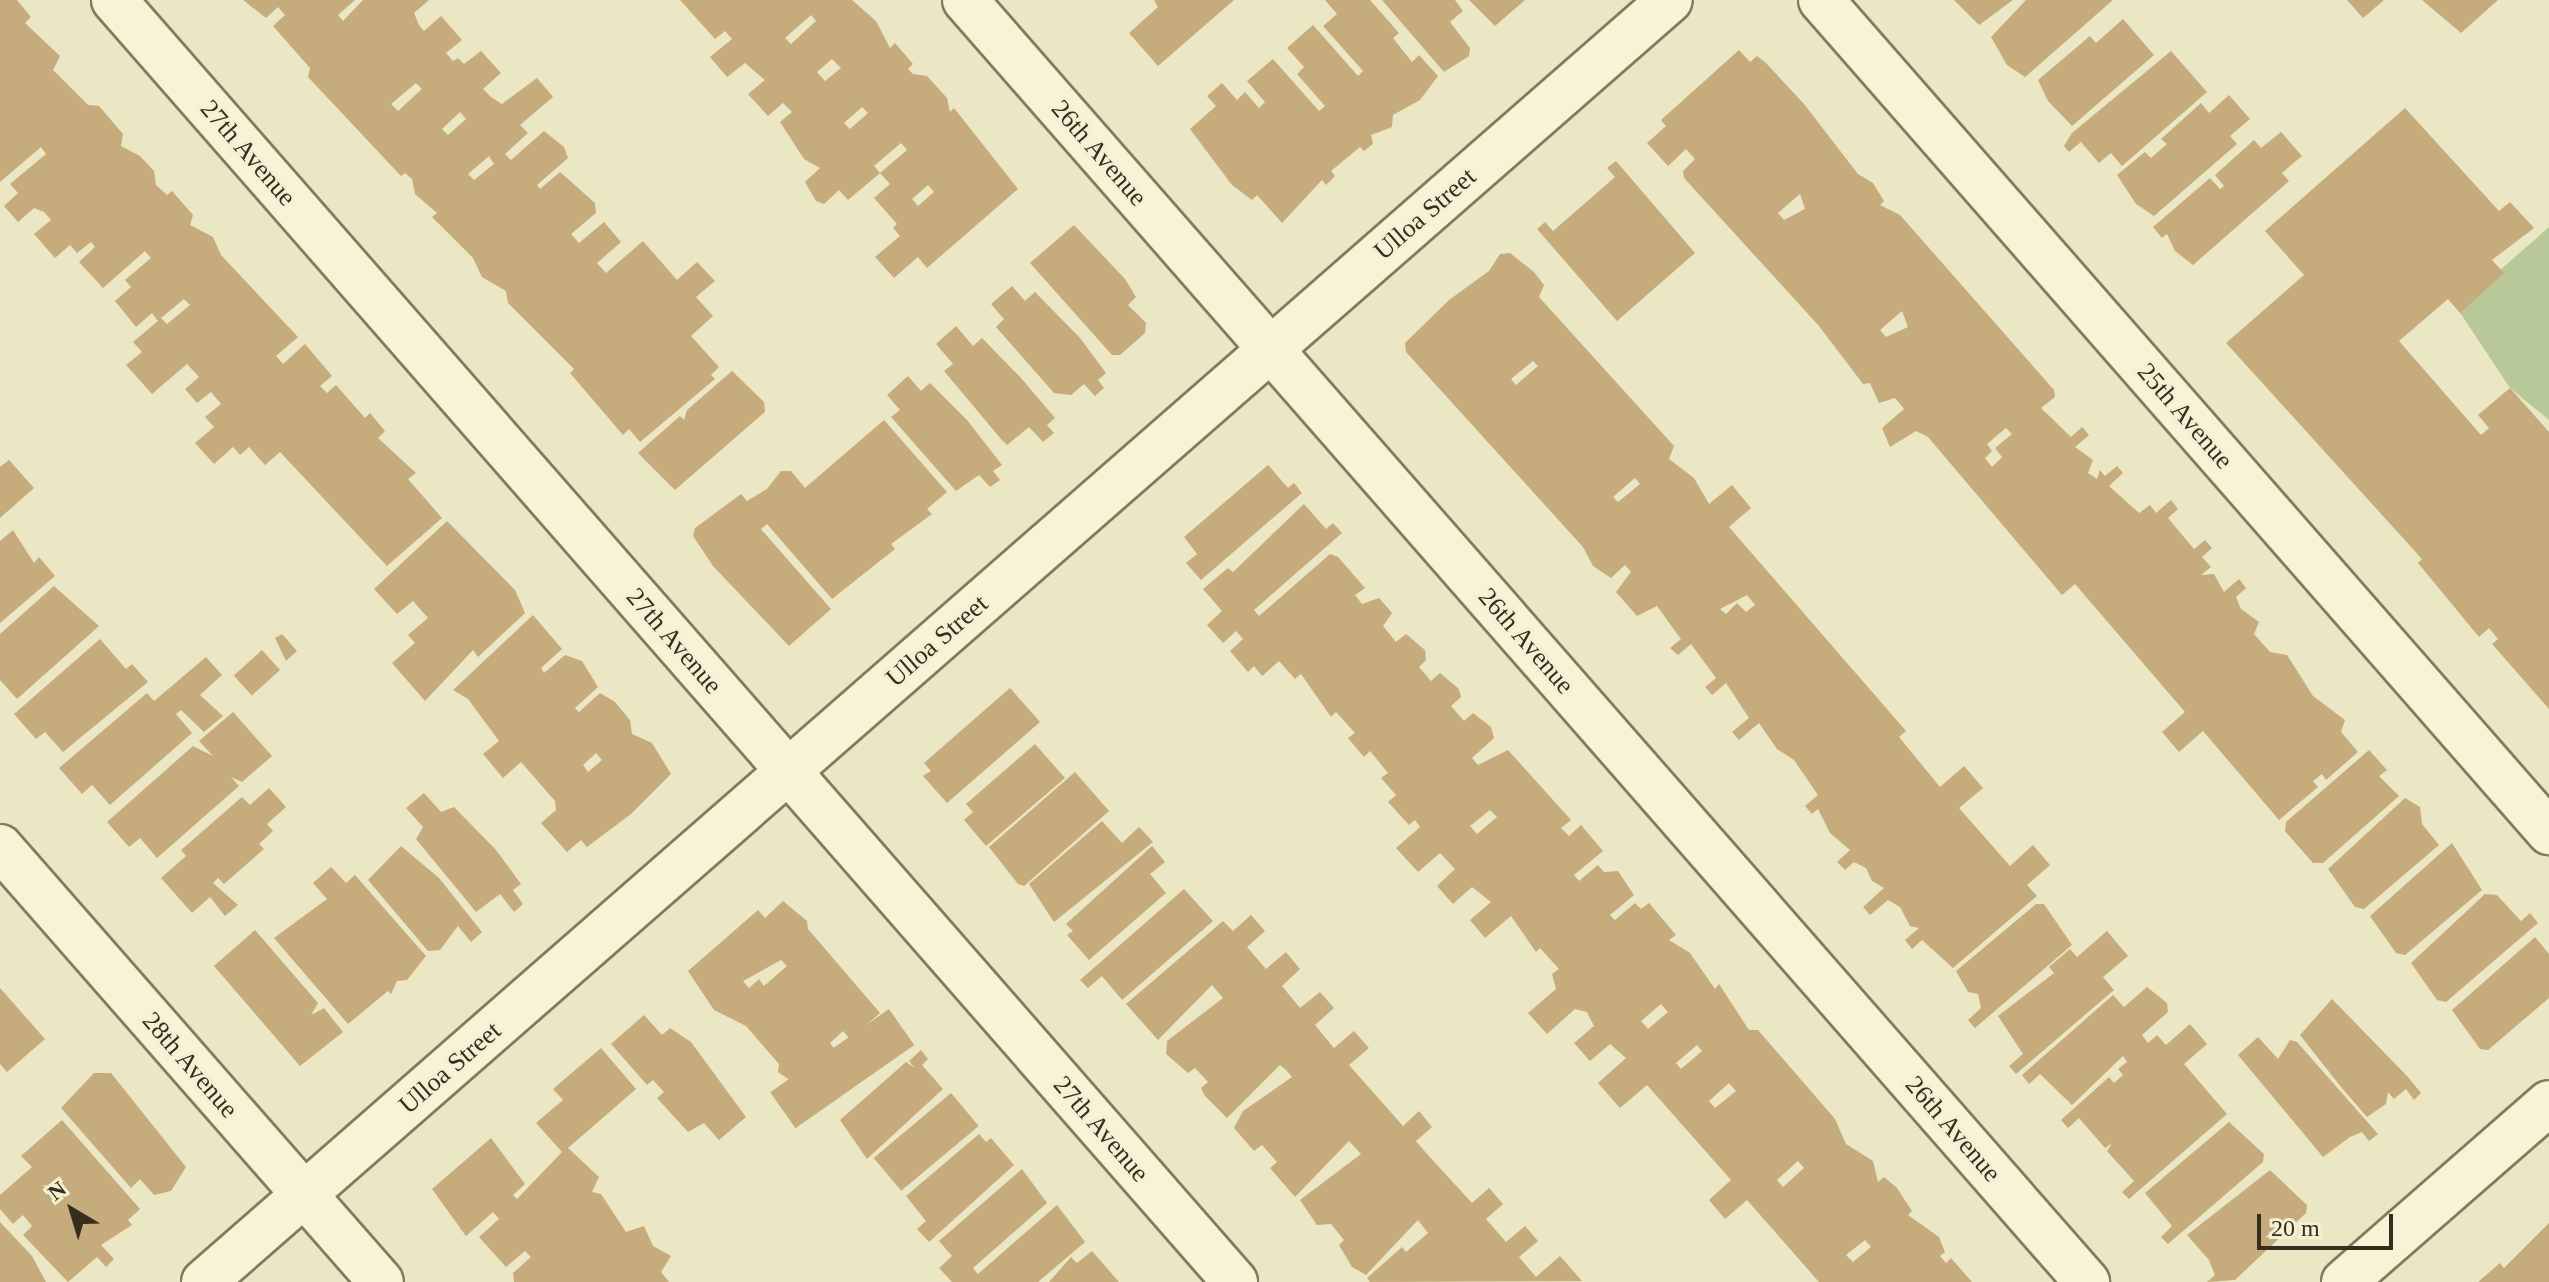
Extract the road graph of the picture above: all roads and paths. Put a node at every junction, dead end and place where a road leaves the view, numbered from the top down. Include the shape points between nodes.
1 (114, 0) edge
2 (965, 0) edge
3 (1670, 0) edge
4 (1821, 0) edge
5 (1271, 349) junction
6 (788, 772) junction
7 (2549, 832) edge
8 (0, 847) edge
9 (2549, 1103) edge
10 (304, 1195) junction
11 (204, 1282) edge
12 (381, 1282) edge
13 (1235, 1282) edge
14 (2087, 1282) edge
15 (2344, 1282) edge

1 - 6 street, 27th Avenue
2 - 5 street, 26th Avenue
3 - 5 street, Ulloa Street
4 - 7 street, 25th Avenue
5 - 6 street, Ulloa Street
5 - 14 street, 26th Avenue
6 - 10 street, Ulloa Street
6 - 13 street, 27th Avenue
8 - 10 street, 28th Avenue
9 - 15 street
10 - 11 street, Ulloa Street
10 - 12 street, 28th Avenue

